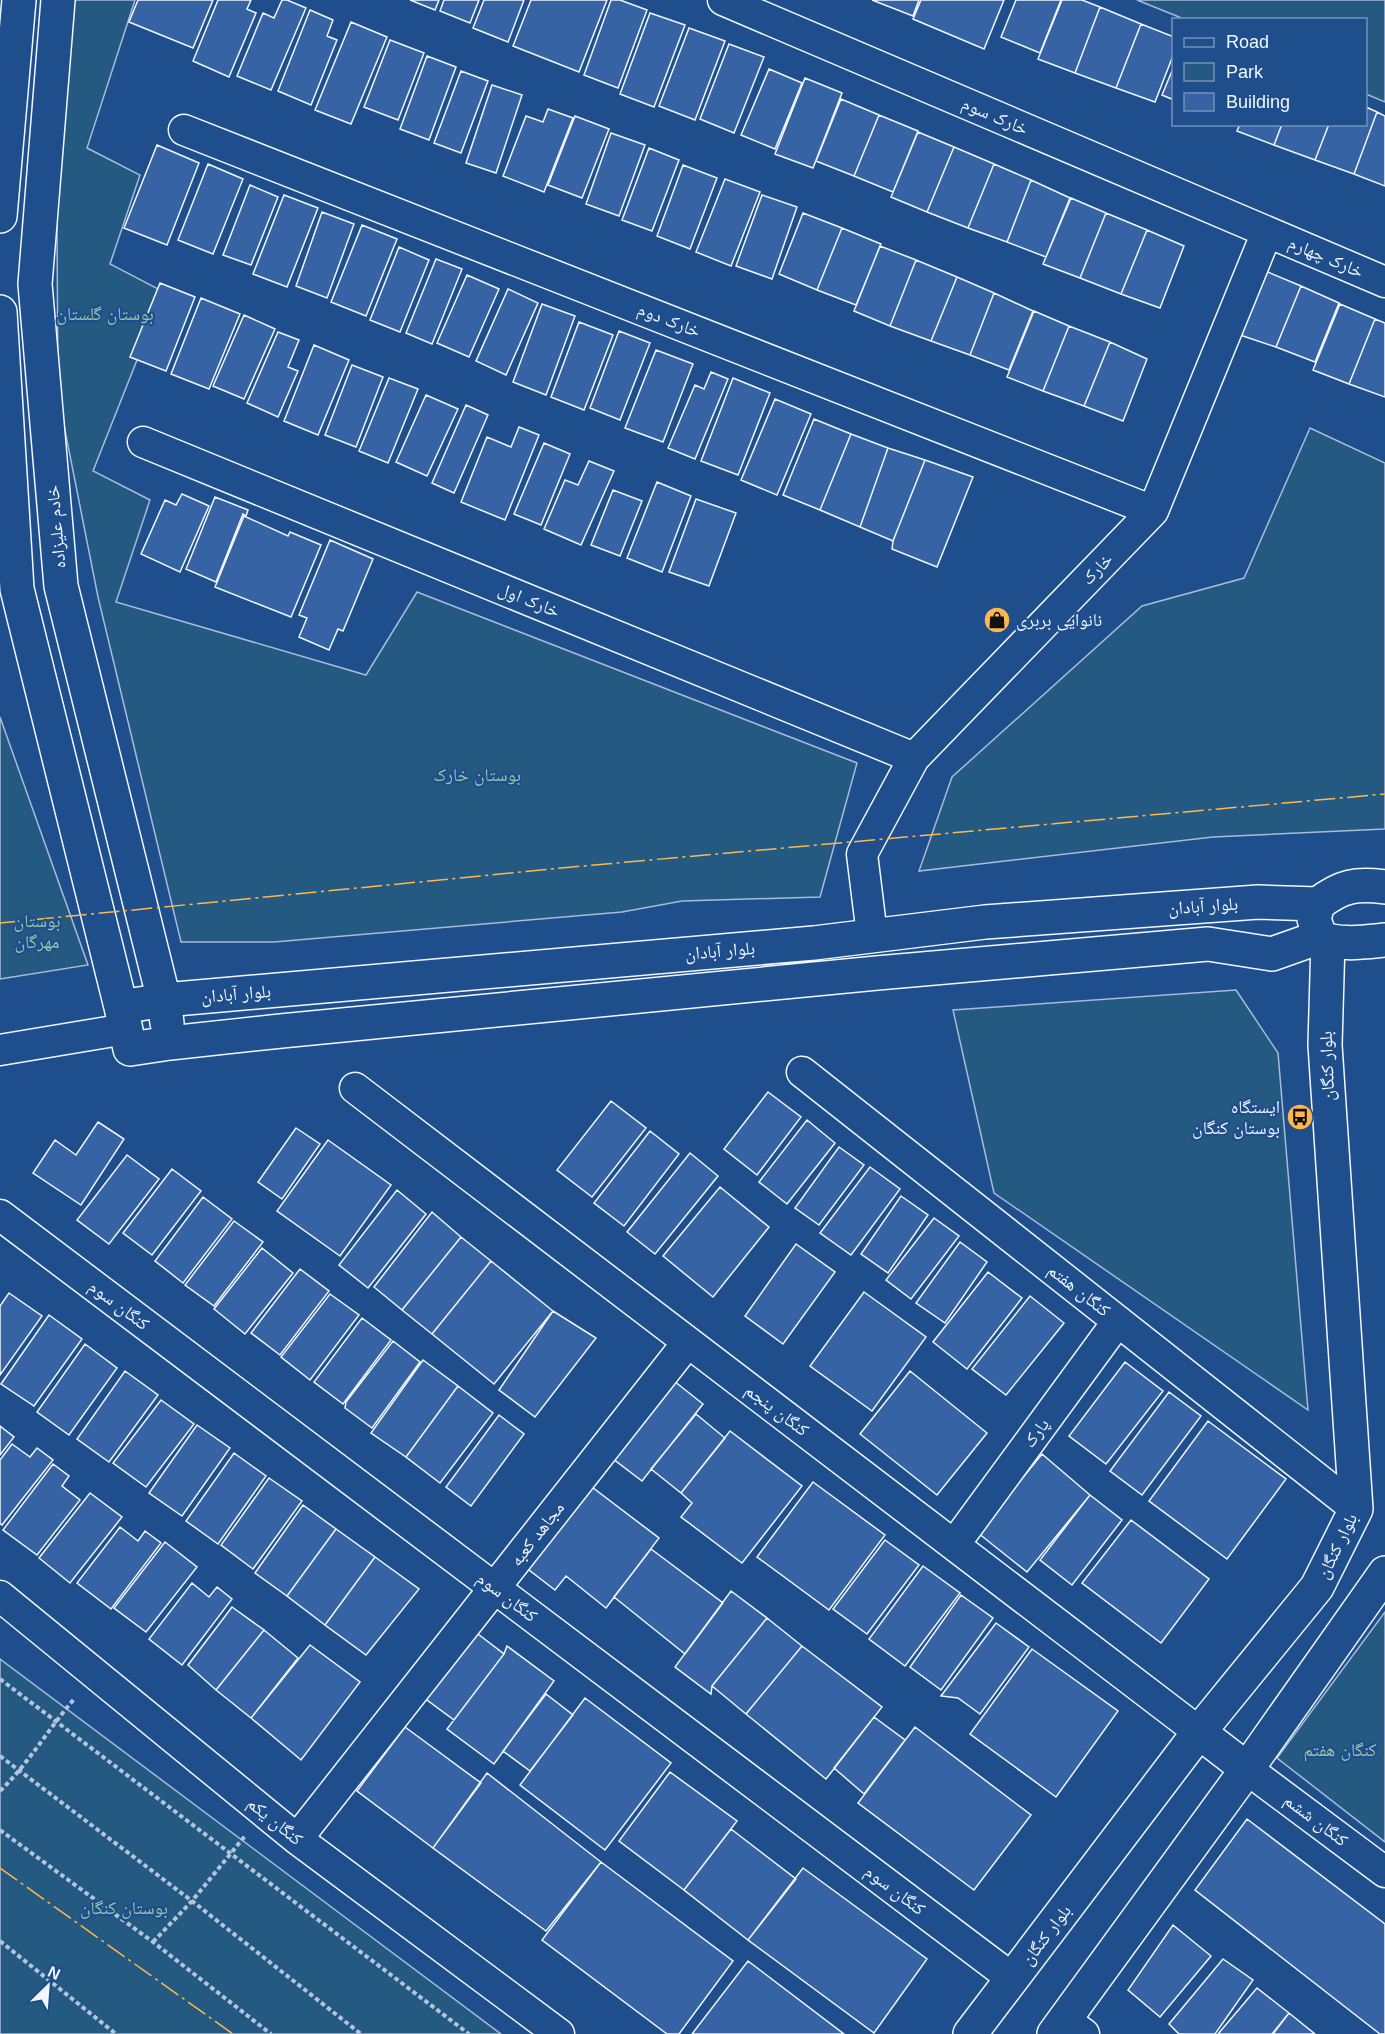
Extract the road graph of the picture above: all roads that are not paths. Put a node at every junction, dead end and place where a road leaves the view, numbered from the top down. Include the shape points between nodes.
1 (19, 0) edge
2 (58, 0) edge
3 (723, 0) edge
4 (184, 130) dead end
5 (0, 216) edge
6 (1267, 232) junction
7 (1385, 282) edge
8 (0, 312) edge
9 (143, 442) dead end
10 (1153, 511) junction
11 (914, 758) junction
12 (1385, 887) edge
13 (1318, 904) junction
14 (872, 935) junction
15 (1324, 939) junction
16 (1385, 940) edge
17 (877, 973) junction
18 (164, 1000) junction
19 (126, 1028) junction
20 (170, 1043) junction
21 (0, 1050) edge
22 (802, 1072) dead end
23 (355, 1088) dead end
24 (0, 1215) edge
25 (1118, 1321) junction
26 (688, 1342) junction
27 (1356, 1509) junction
28 (954, 1545) junction
29 (1385, 1573) edge
30 (494, 1588) junction
31 (0, 1596) edge
32 (1198, 1732) junction
33 (1247, 1769) junction
34 (297, 1839) junction
35 (1385, 1872) edge
36 (1013, 1979) junction
37 (1068, 2029) edge
38 (559, 2034) edge
39 (970, 2034) edge

1 - 5 main road
2 - 18 main road, خادم علیزاده via 35,284 61,586
3 - 6 street, خارک سوم
4 - 10 street, خارک دوم
6 - 7 street, خارک چهارم
6 - 10 street, خارک
8 - 19 main road via 17,589
9 - 11 street, خارک اول
10 - 11 street, خارک
11 - 14 street, خارک via 862,854
12 - 13 main road via 1371,885 1335,891
13 - 14 main road, بلوار آبادان via 1258,902 985,922
13 - 15 main road, بلوار کنگان via 1314,919
14 - 17 main road
14 - 18 main road, بلوار آبادان
15 - 16 main road
15 - 17 main road, بلوار آبادان via 1272,954 1208,944
15 - 27 main road, بلوار کنگان via 1325,1046
17 - 20 main road, بلوار آبادان
18 - 19 main road, بلوار آبادان
18 - 20 main road, خادم علیزاده
19 - 20 main road, بلوار آبادان
19 - 21 street
22 - 25 street, کنگان هفتم
23 - 26 street, کنگان پنجم
24 - 30 street, کنگان سوم
25 - 27 street, کنگان هفتم
25 - 28 street, پارک
26 - 28 street, کنگان پنجم
26 - 30 street, مجاهد کعبه
27 - 32 main road, بلوار کنگان via 1317,1587
28 - 32 street, کنگان پنجم
29 - 33 main road
30 - 34 street, مجاهد کعبه
30 - 36 street, کنگان سوم
31 - 34 street, کنگان یکم
32 - 33 main road
32 - 36 main road, بلوار کنگان
33 - 35 street, کنگان ششم
33 - 37 main road
34 - 38 street, کنگان یکم
36 - 39 main road, بلوار کنگان

